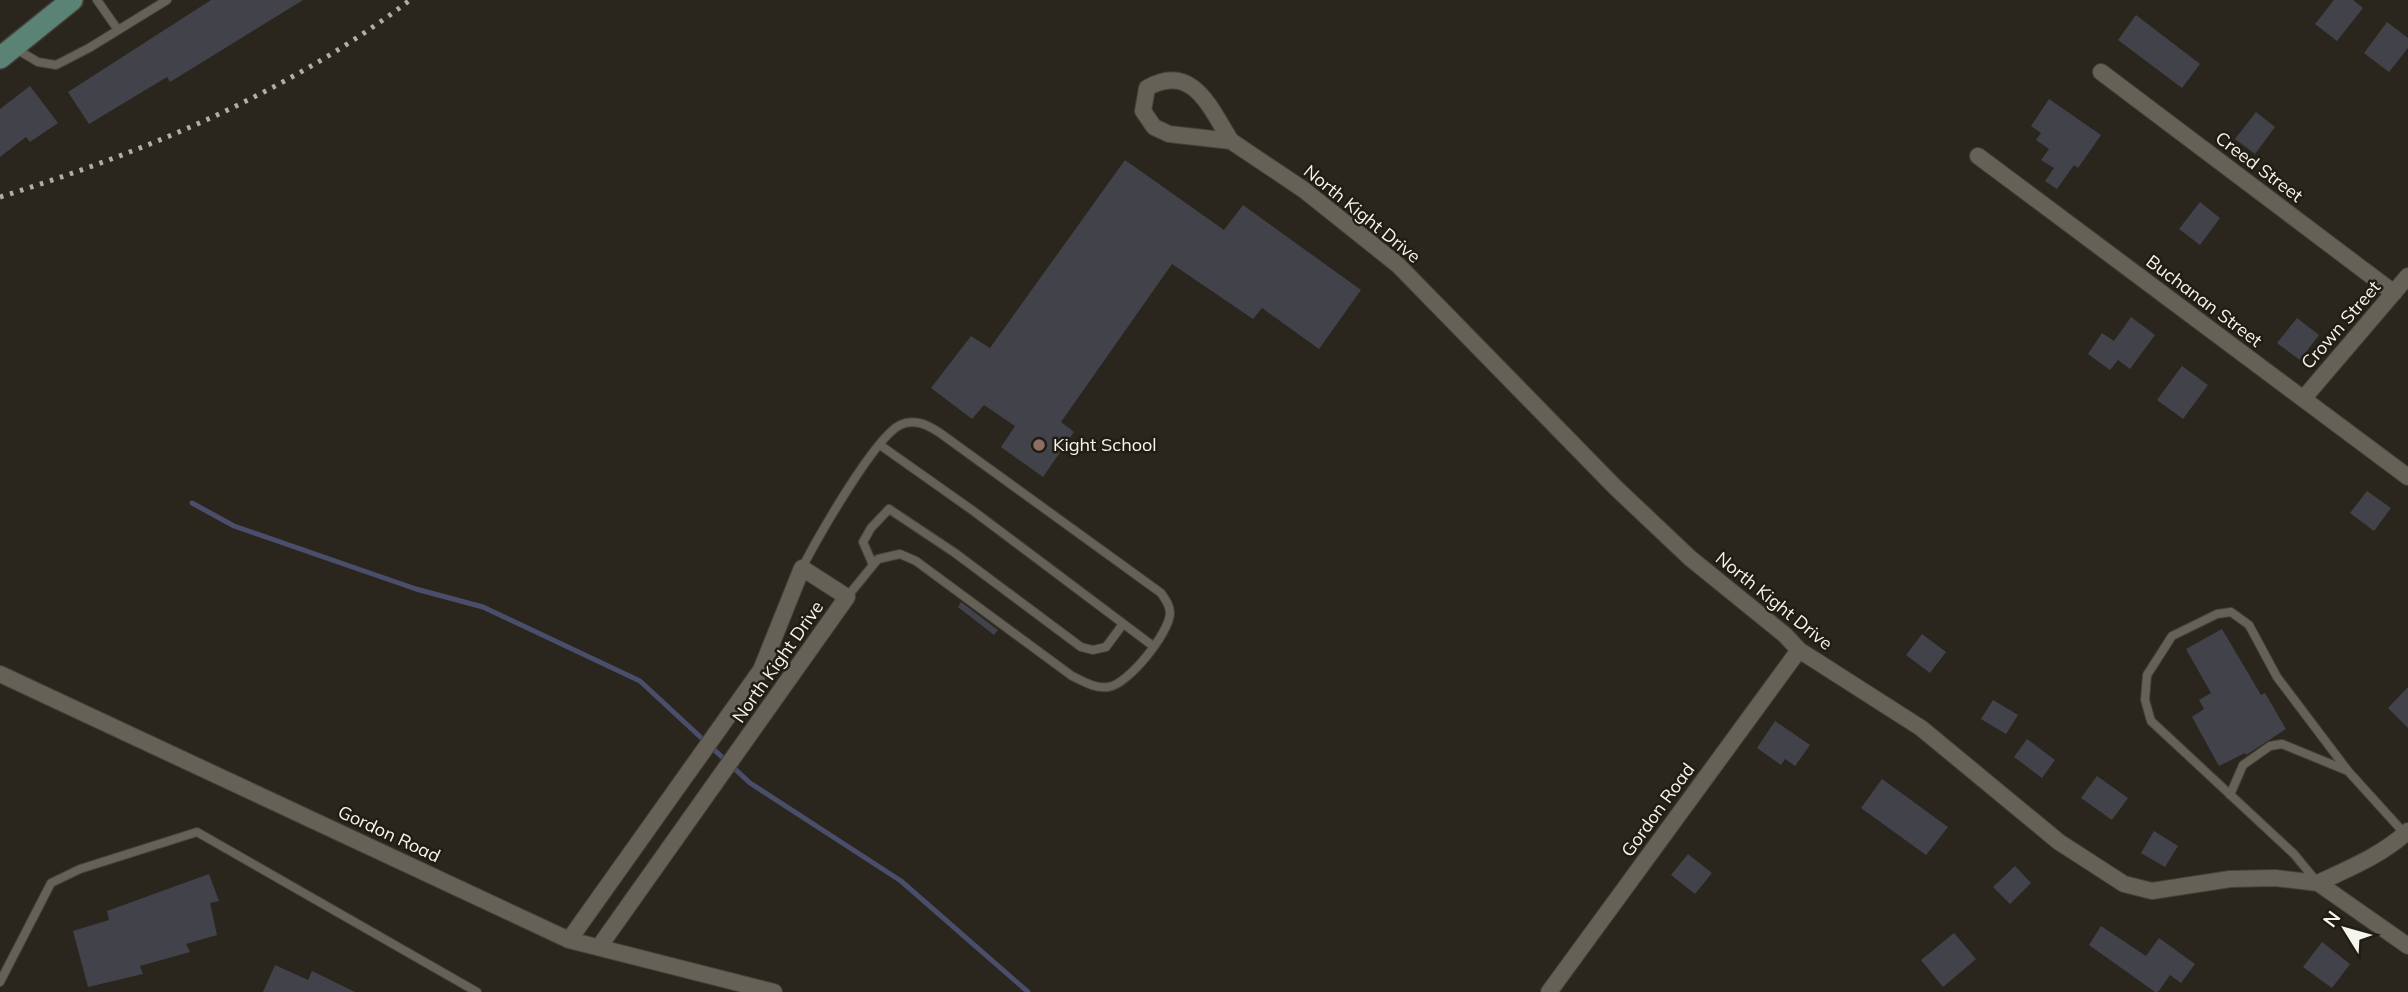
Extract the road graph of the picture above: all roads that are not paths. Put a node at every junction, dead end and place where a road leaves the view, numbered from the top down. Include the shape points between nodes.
1 (72, 0) edge
2 (97, 0) edge
3 (167, 0) edge
4 (118, 30) junction
5 (7, 52) edge
6 (2101, 72) dead end
7 (1231, 141) junction
8 (1978, 156) dead end
9 (2408, 276) edge
10 (2394, 293) junction
11 (2303, 399) junction
12 (880, 445) junction
13 (2408, 477) edge
14 (873, 565) junction
15 (802, 568) junction
16 (847, 597) junction
17 (1123, 624) junction
18 (1153, 646) junction
19 (1799, 650) junction
20 (0, 674) edge
21 (2348, 771) junction
22 (2230, 795) junction
23 (2406, 832) edge
24 (2318, 883) junction
25 (569, 940) junction
26 (2408, 946) edge
27 (599, 947) junction
28 (0, 982) edge
29 (477, 992) edge
30 (774, 992) edge
31 (1549, 992) edge

1 - 5 street
2 - 4 lane
3 - 4 lane
4 - 5 lane via 56,65
6 - 10 street, Creed Street
7 - 7 street, North Kight Drive via 1169,134 1154,127 1143,111 1147,88 1160,80 1178,79 1199,90
7 - 19 street, North Kight Drive via 1304,190 1398,265 1690,558
8 - 11 street, Buchanan Street
9 - 10 street, Crown Street
10 - 11 street, Crown Street
11 - 13 street, Buchanan Street
12 - 15 lane via 846,492
12 - 17 lane
12 - 18 lane via 902,424 926,424 1151,586 1167,602 1170,613
14 - 16 lane
14 - 17 lane via 863,542 889,509 1081,647 1105,647
14 - 18 lane via 878,559 900,554 916,561 1072,676 1091,685 1108,687 1123,681
15 - 16 street, North Kight Drive
15 - 25 street, North Kight Drive via 761,670
16 - 27 street, North Kight Drive
17 - 18 lane
19 - 24 street, North Kight Drive via 1921,728 2059,842 2124,884 2152,891 2230,879
19 - 31 street, Gordon Road
20 - 25 street, Gordon Road
21 - 22 lane via 2282,744 2270,746 2243,765
21 - 22 lane via 2277,677 2249,625 2231,612 2217,614 2172,636 2147,675 2145,700 2151,721
21 - 23 lane
22 - 24 lane via 2294,853
23 - 24 street via 2368,860
24 - 26 street, North Kight Drive
25 - 27 street, Gordon Road
27 - 30 street, Gordon Road
28 - 29 lane via 51,883 80,869 197,832

